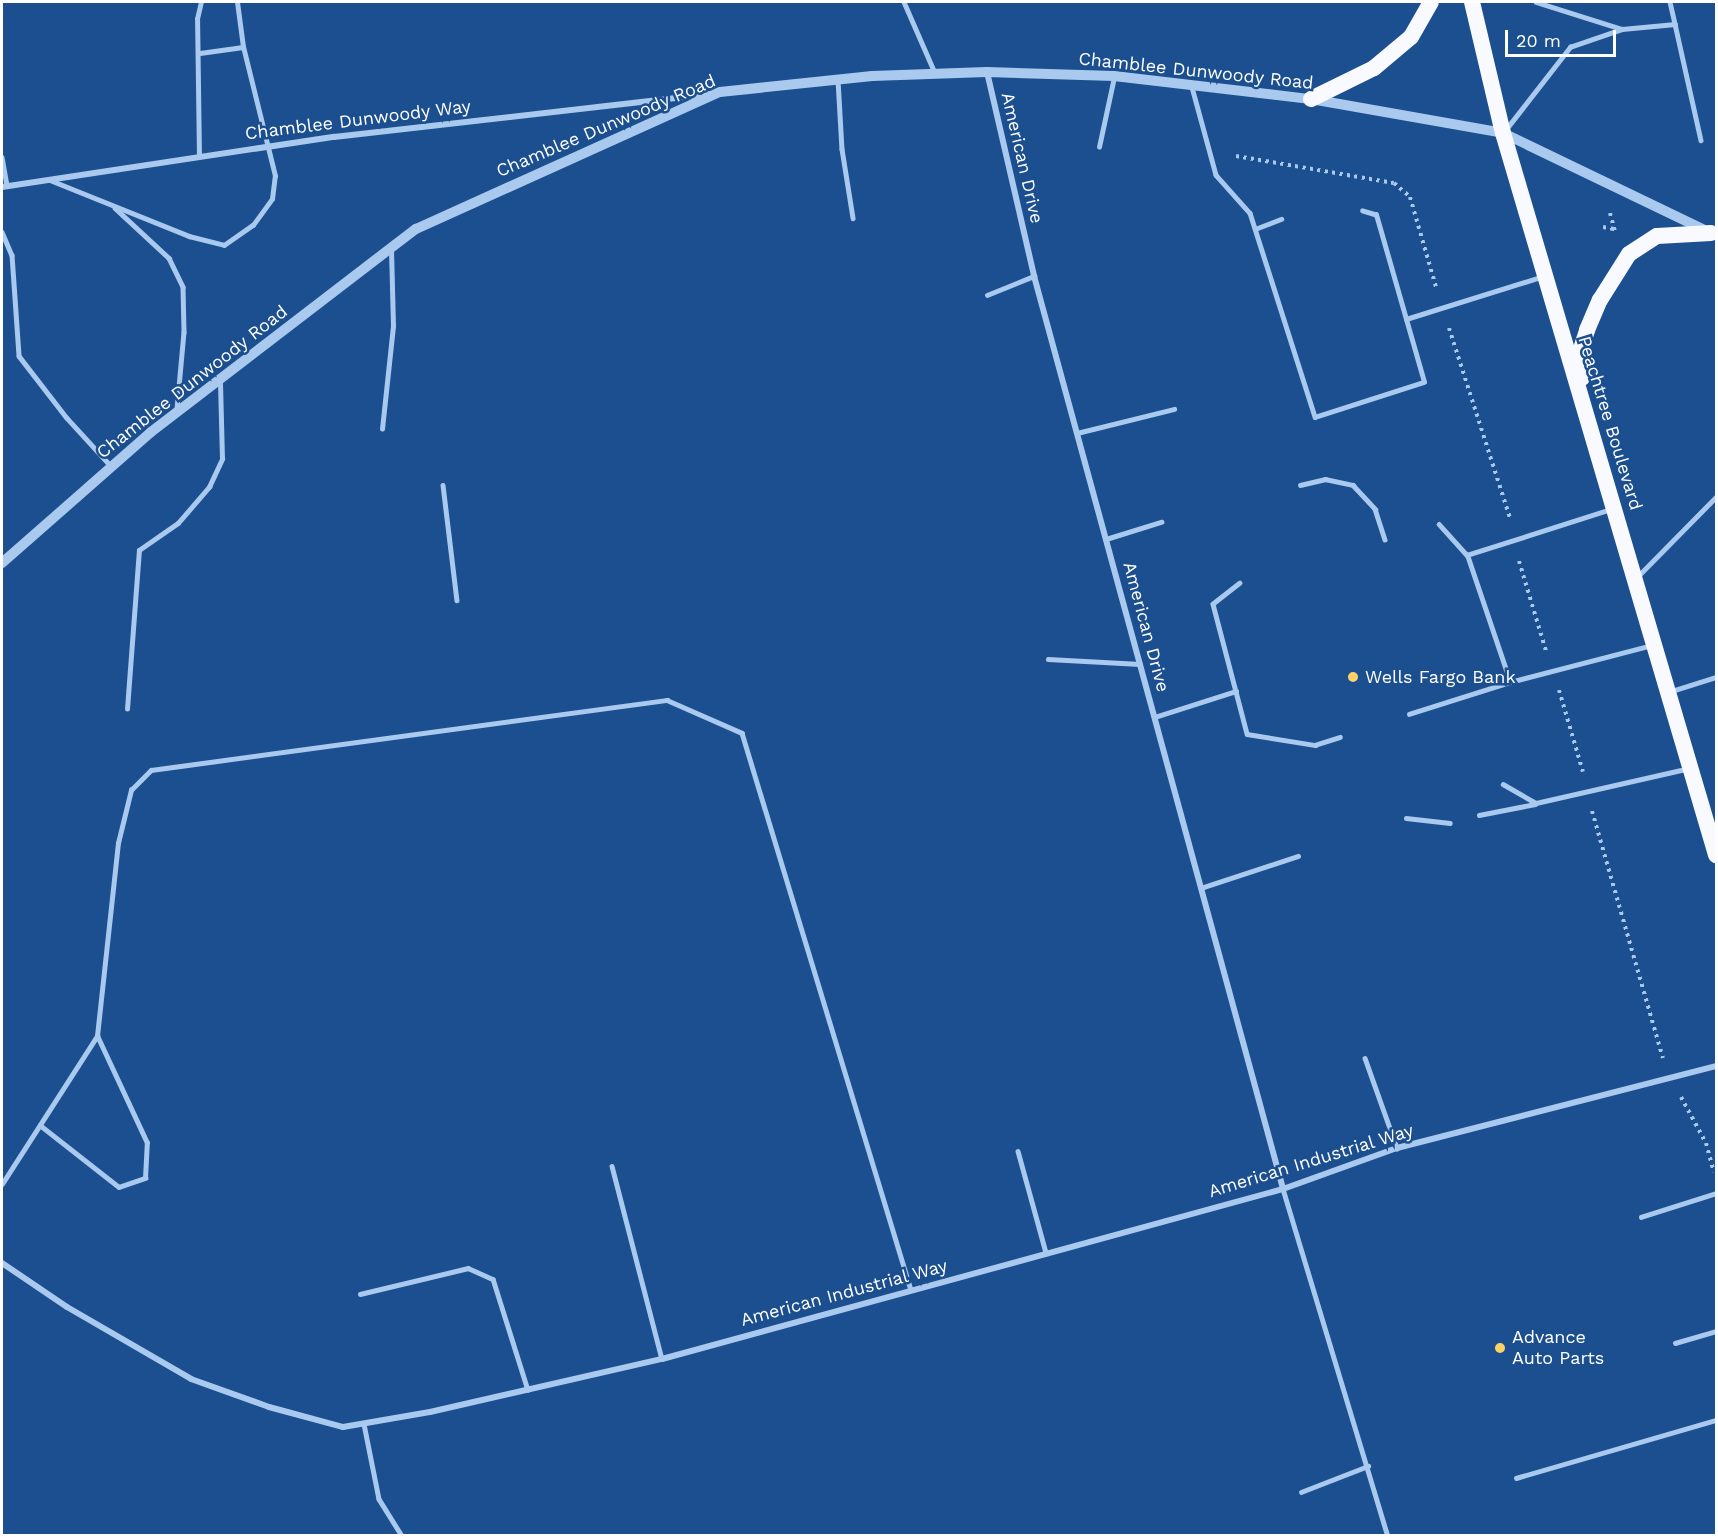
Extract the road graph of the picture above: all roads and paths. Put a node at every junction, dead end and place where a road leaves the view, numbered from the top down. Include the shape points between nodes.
1 (201, 2) edge
2 (237, 2) edge
3 (904, 2) edge
4 (1431, 2) edge
5 (1472, 2) edge
6 (1536, 2) edge
7 (1670, 2) edge
8 (1676, 24) junction
9 (1622, 29) junction
10 (243, 46) junction
11 (200, 53) junction
12 (987, 72) junction
13 (935, 74) junction
14 (1114, 76) junction
15 (838, 80) junction
16 (1191, 86) junction
17 (720, 92) junction
18 (1311, 99) junction
19 (1503, 133) junction
20 (1701, 140) dead end
21 (267, 147) junction
22 (1099, 147) dead end
23 (2, 157) edge
24 (199, 157) junction
25 (47, 179) junction
26 (4, 186) edge
27 (113, 206) junction
28 (1363, 211) dead end
29 (1610, 213) dead end
30 (853, 218) dead end
31 (1281, 219) dead end
32 (1603, 227) dead end
33 (1614, 229) junction
34 (1255, 230) junction
35 (2, 232) edge
36 (1714, 234) edge
37 (1620, 242) dead end
38 (390, 248) junction
39 (1034, 276) junction
40 (1545, 276) junction
41 (987, 295) dead end
42 (1406, 319) junction
43 (1451, 335) dead end
44 (220, 379) junction
45 (1174, 409) dead end
46 (177, 412) junction
47 (1585, 412) junction
48 (382, 429) dead end
49 (1077, 433) junction
50 (111, 467) junction
51 (443, 485) dead end
52 (1300, 485) dead end
53 (1716, 497) edge
54 (1616, 507) junction
55 (1509, 514) dead end
56 (1161, 522) dead end
57 (1438, 524) dead end
58 (1106, 538) junction
59 (1385, 539) dead end
60 (1467, 555) junction
61 (1520, 562) dead end
62 (2, 563) edge
63 (1636, 578) junction
64 (1240, 583) dead end
65 (457, 600) dead end
66 (1657, 644) junction
67 (1544, 645) dead end
68 (1048, 659) dead end
69 (1140, 664) junction
70 (1716, 677) edge
71 (1510, 682) junction
72 (1558, 686) dead end
73 (1236, 691) junction
74 (1670, 691) junction
75 (127, 709) dead end
76 (1409, 714) dead end
77 (1155, 717) junction
78 (1340, 737) dead end
79 (1692, 768) junction
80 (1583, 770) dead end
81 (1503, 784) dead end
82 (1536, 803) junction
83 (1593, 812) dead end
84 (1479, 815) dead end
85 (1406, 818) dead end
86 (1450, 823) dead end
87 (1716, 852) edge
88 (1298, 856) dead end
89 (1202, 888) junction
90 (97, 1036) junction
91 (1660, 1053) dead end
92 (1365, 1058) dead end
93 (1716, 1066) edge
94 (1683, 1103) dead end
95 (40, 1125) junction
96 (1397, 1148) junction
97 (1018, 1151) dead end
98 (612, 1166) dead end
99 (1712, 1167) dead end
100 (2, 1184) edge
101 (1282, 1189) junction
102 (1716, 1193) edge
103 (1641, 1217) dead end
104 (1046, 1253) junction
105 (2, 1263) edge
106 (911, 1290) junction
107 (360, 1294) dead end
108 (1716, 1331) edge
109 (1675, 1343) dead end
110 (662, 1359) junction
111 (528, 1390) junction
112 (1716, 1420) edge
113 (364, 1424) junction
114 (1368, 1466) junction
115 (1516, 1478) dead end
116 (1300, 1492) dead end
117 (402, 1536) edge
118 (1388, 1536) edge

1 - 11 lane via 197,19
2 - 10 lane
3 - 13 lane
4 - 18 highway via 1411,37 1374,69
5 - 19 highway, Peachtree Boulevard
6 - 9 lane
7 - 8 lane
8 - 9 lane
8 - 20 lane
9 - 19 lane via 1570,47
10 - 11 lane
10 - 21 lane
11 - 24 lane
12 - 13 street, Chamblee Dunwoody Road
12 - 14 street, Chamblee Dunwoody Road
12 - 39 street, American Drive
13 - 15 street, Chamblee Dunwoody Road
14 - 16 street, Chamblee Dunwoody Road
14 - 22 lane
15 - 17 street, Chamblee Dunwoody Road
15 - 30 lane via 842,149
16 - 18 street, Chamblee Dunwoody Road
16 - 34 lane via 1216,175 1250,213
17 - 21 street, Chamblee Dunwoody Way
17 - 38 street, Chamblee Dunwoody Road via 490,194 416,229
18 - 19 street, Chamblee Dunwoody Road
19 - 36 street, Chamblee Dunwoody Road
19 - 40 highway, Peachtree Boulevard
21 - 24 street, Chamblee Dunwoody Way
21 - 27 lane via 275,176 272,199 252,225 224,245 189,236
23 - 26 lane
24 - 25 street, Chamblee Dunwoody Way
25 - 26 street, Chamblee Dunwoody Way
25 - 27 lane
27 - 46 lane via 169,258 183,287 184,332
28 - 42 lane via 1376,215
29 - 33 path
31 - 34 lane
32 - 33 path
33 - 37 path
34 - 42 lane via 1315,417 1424,382
35 - 50 lane via 12,255 19,356
36 - 47 highway via 1657,236 1629,254 1600,300 1580,352
38 - 44 street, Chamblee Dunwoody Road
38 - 48 lane via 393,326
39 - 41 lane
39 - 49 street, American Drive
40 - 42 lane
40 - 47 highway, Peachtree Boulevard
43 - 55 path
44 - 46 street, Chamblee Dunwoody Road
44 - 75 lane via 222,459 209,487 178,523 139,550
45 - 49 lane
46 - 50 street, Chamblee Dunwoody Road
47 - 54 highway, Peachtree Boulevard
49 - 58 street, American Drive
50 - 62 street, Chamblee Dunwoody Road
51 - 65 lane
52 - 59 lane via 1325,479 1353,484 1375,509
53 - 63 lane
54 - 60 lane
54 - 63 highway, Peachtree Boulevard
56 - 58 lane
57 - 60 lane
58 - 69 street, American Drive
60 - 71 lane
61 - 67 path
63 - 66 highway, Peachtree Boulevard
64 - 73 lane via 1214,604
66 - 71 lane
66 - 74 highway, Peachtree Boulevard
68 - 69 lane
69 - 77 street, American Drive
70 - 74 lane
71 - 76 lane
72 - 80 path
73 - 77 lane
73 - 78 lane via 1247,734 1315,745
74 - 79 highway, Peachtree Boulevard
77 - 89 street, American Drive
79 - 82 lane
79 - 87 highway, Peachtree Boulevard
81 - 82 lane
82 - 84 lane
83 - 91 path
85 - 86 lane
88 - 89 lane
89 - 101 street, American Drive
90 - 95 lane
90 - 95 lane via 147,1143 145,1178 119,1187
90 - 106 lane via 118,843 131,790 151,770 667,700 741,733
92 - 96 lane
93 - 96 street, American Industrial Way
94 - 99 path via 1706,1143
95 - 100 lane
96 - 101 street, American Industrial Way
97 - 104 lane
98 - 110 lane
101 - 104 street, American Industrial Way
101 - 114 lane
102 - 103 lane
104 - 106 street, American Industrial Way
105 - 113 street, American Industrial Way via 67,1307 191,1379 332,1424
106 - 110 street, American Industrial Way
107 - 111 lane via 468,1268 493,1279
108 - 109 lane
110 - 111 street, American Industrial Way
111 - 113 street, American Industrial Way
112 - 115 lane
113 - 117 lane via 379,1499
114 - 116 lane
114 - 118 lane

